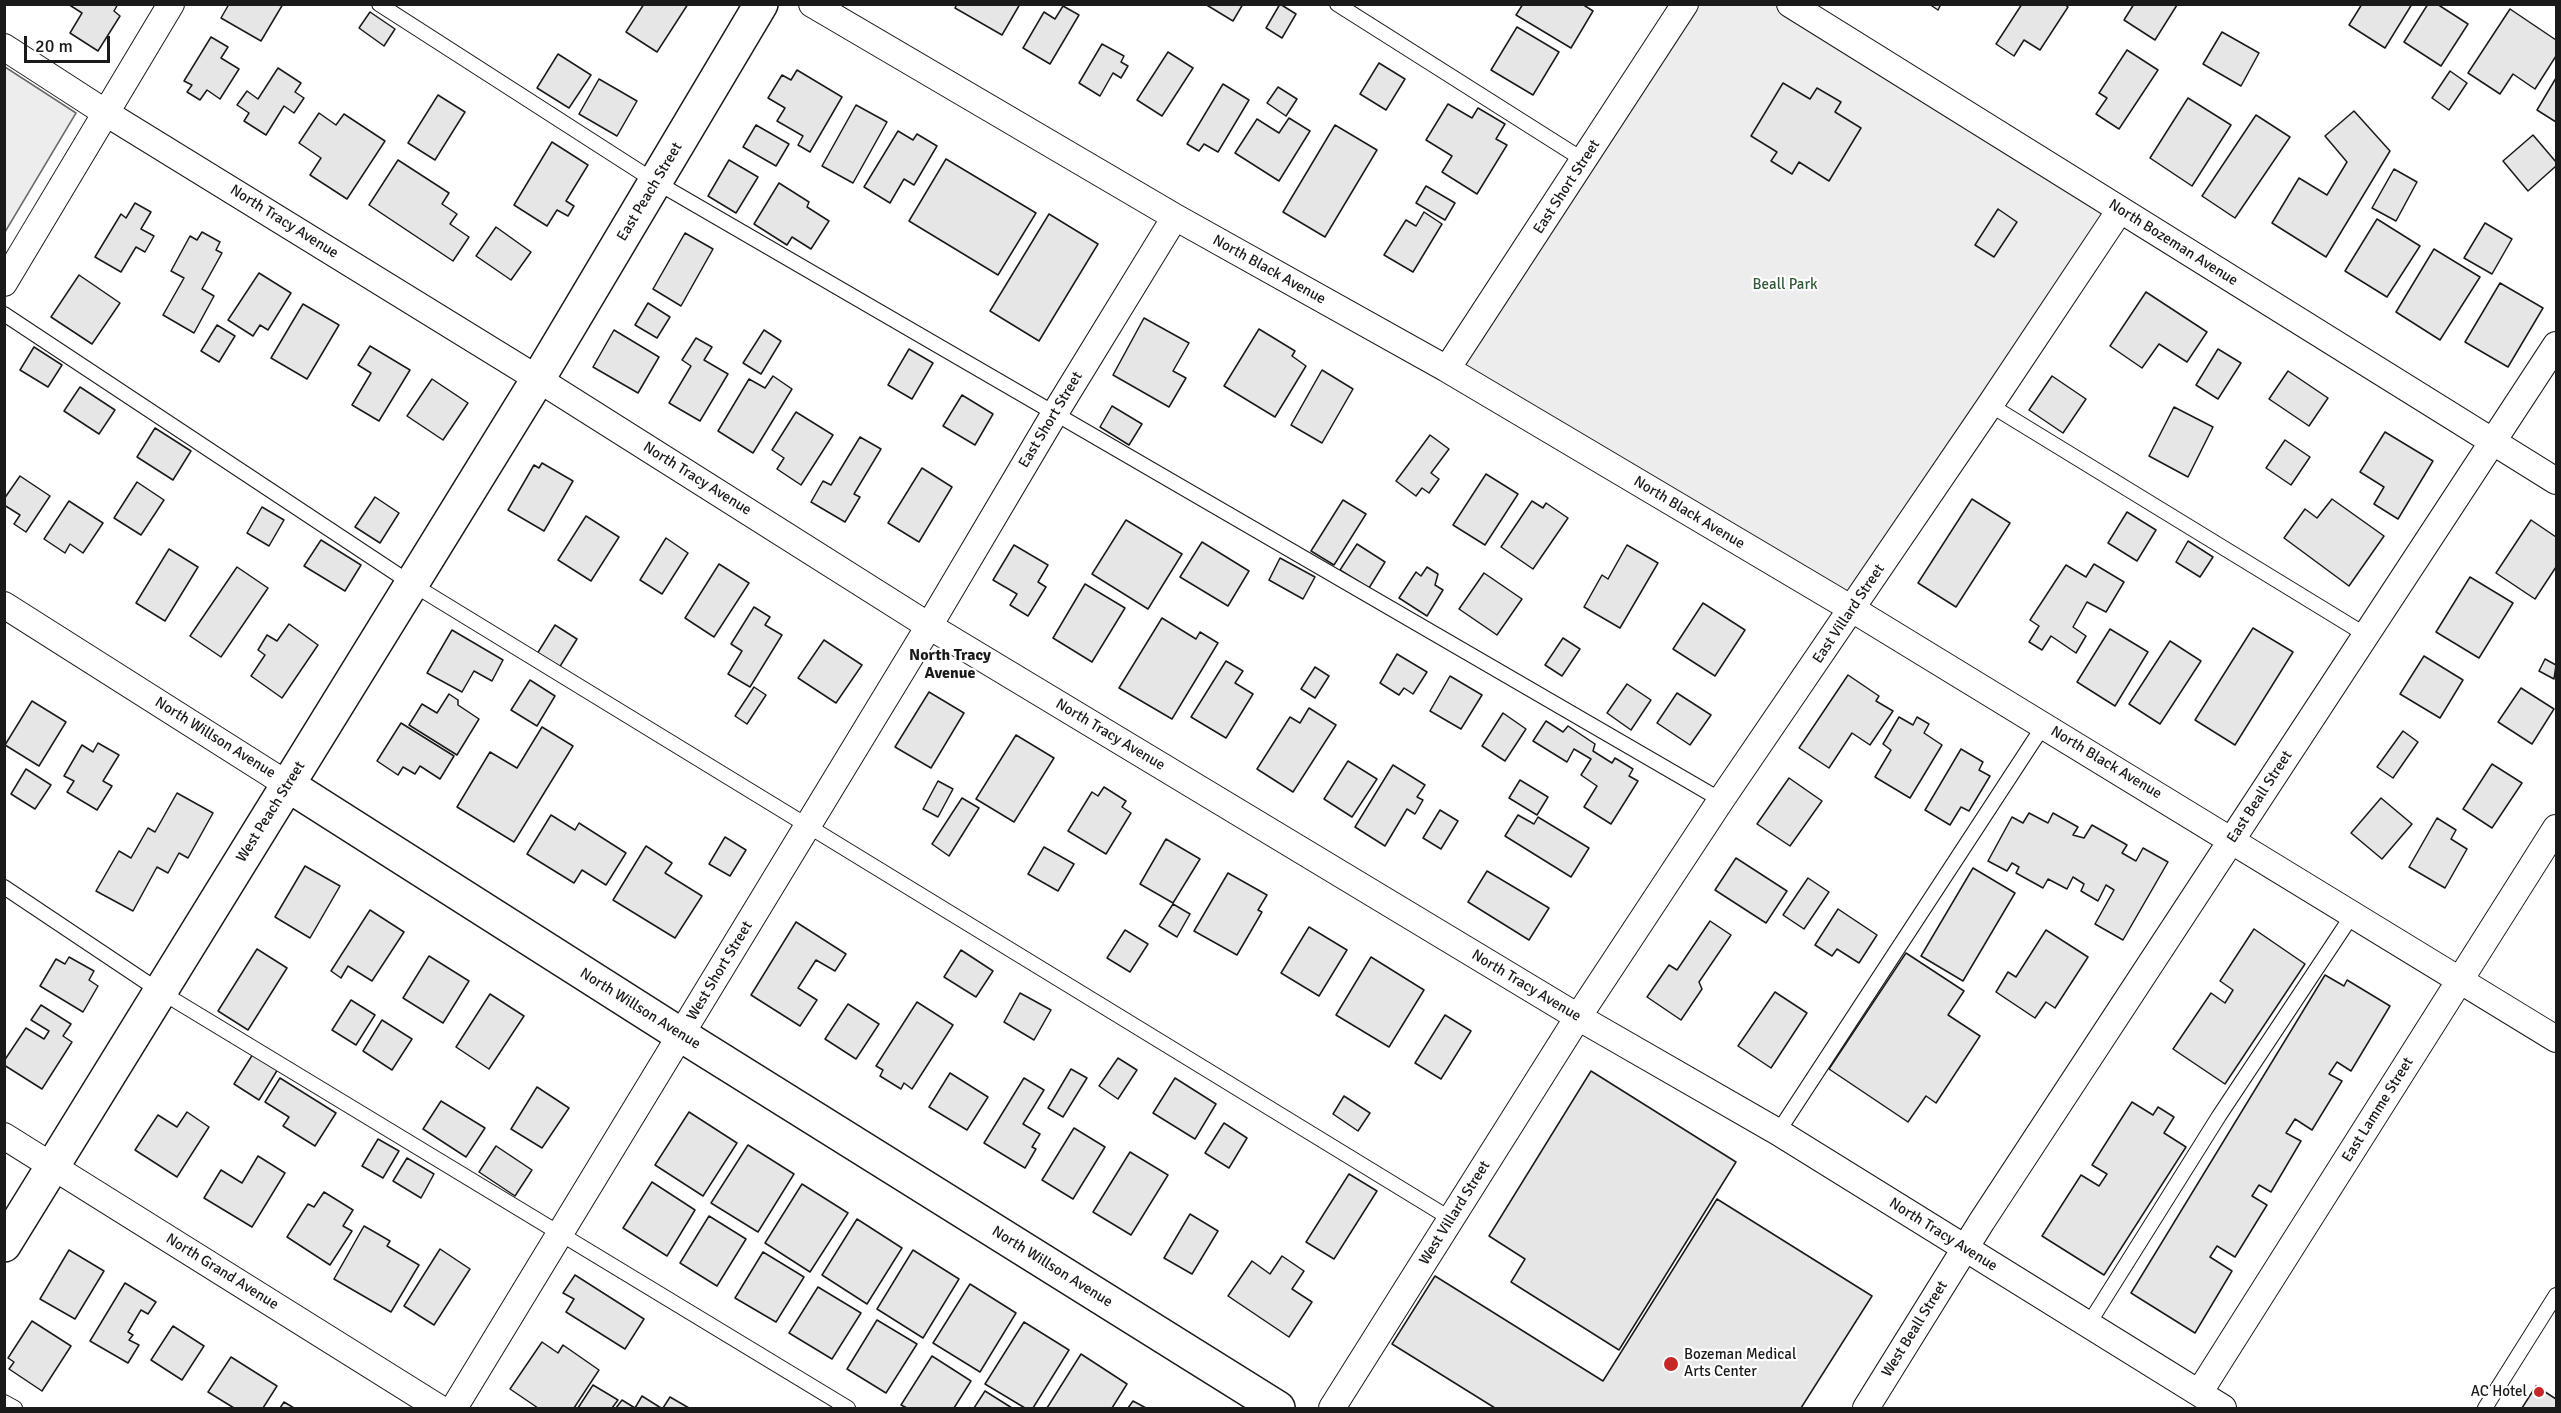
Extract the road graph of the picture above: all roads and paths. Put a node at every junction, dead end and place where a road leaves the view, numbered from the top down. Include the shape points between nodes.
1 (171, 4) edge
2 (380, 4) edge
3 (761, 4) edge
4 (812, 4) edge
5 (1337, 4) edge
6 (1685, 4) edge
7 (1790, 4) edge
8 (4, 47) edge
9 (106, 113) junction
10 (1585, 160) junction
11 (656, 182) junction
12 (2120, 210) junction
13 (1175, 217) junction
14 (4, 283) edge
15 (4, 314) edge
16 (2556, 345) edge
17 (1447, 369) junction
18 (538, 379) junction
19 (1990, 405) junction
20 (1055, 413) junction
21 (2493, 442) junction
22 (2556, 481) edge
23 (412, 584) junction
24 (4, 605) edge
25 (1852, 609) junction
26 (929, 626) junction
27 (2367, 635) junction
28 (2044, 725) junction
29 (288, 785) junction
30 (1721, 800) junction
31 (807, 827) junction
32 (2556, 828) edge
33 (2232, 840) junction
34 (4, 887) edge
35 (2353, 914) junction
36 (2460, 980) junction
37 (161, 992) junction
38 (1578, 1017) junction
39 (681, 1035) junction
40 (2556, 1039) edge
41 (1778, 1132) junction
42 (4, 1136) edge
43 (53, 1166) junction
44 (1451, 1219) junction
45 (560, 1234) junction
46 (4, 1245) edge
47 (1965, 1249) junction
48 (2556, 1295) edge
49 (2088, 1325) junction
50 (2199, 1393) junction
51 (4, 1402) edge
52 (15, 1408) edge
53 (439, 1408) edge
54 (454, 1408) edge
55 (848, 1408) edge
56 (1278, 1408) edge
57 (1332, 1408) edge
58 (1866, 1408) edge
59 (2223, 1408) edge
60 (2485, 1408) edge

1 - 9 street
2 - 11 lane
3 - 11 main road, East Peach Street
4 - 13 street, North Black Avenue
5 - 10 lane
6 - 10 street, East Short Street
7 - 12 street, North Bozeman Avenue
8 - 9 street, North Tracy Avenue
9 - 14 street
9 - 18 street, North Tracy Avenue
10 - 17 street, East Short Street
11 - 18 main road, East Peach Street
11 - 20 lane
12 - 19 street, East Villard Street
12 - 21 street, North Bozeman Avenue
13 - 17 street, North Black Avenue
13 - 20 street, East Short Street
15 - 23 lane
16 - 21 street, East Beall Street
17 - 25 street, North Black Avenue
18 - 23 main road, West Peach Street
18 - 26 street, North Tracy Avenue
19 - 25 street, East Villard Street
19 - 27 lane
20 - 26 street, East Short Street
20 - 30 lane
21 - 22 street, North Bozeman Avenue
21 - 27 street, East Beall Street
23 - 29 main road, West Peach Street
23 - 31 lane
24 - 29 street, North Willson Avenue
25 - 28 street, North Black Avenue
25 - 30 street, East Villard Street
26 - 31 street, West Short Street
26 - 38 street, North Tracy Avenue
27 - 33 street, East Beall Street
28 - 33 street, North Black Avenue
28 - 41 lane
29 - 37 main road, West Peach Street
29 - 39 main road, North Willson Avenue
30 - 38 street, East Villard Street
31 - 39 street, West Short Street
31 - 44 lane
32 - 36 street, East Lamme Street
33 - 35 street, North Black Avenue
33 - 47 street, East Beall Street
34 - 37 lane
35 - 36 street, North Black Avenue
35 - 49 lane via 2219,1116
36 - 40 street, North Black Avenue
36 - 50 street, East Lamme Street
37 - 43 main road, West Peach Street
37 - 45 lane
38 - 41 street, North Tracy Avenue
38 - 44 street, West Villard Street
39 - 45 street, West Short Street
39 - 56 main road, North Willson Avenue
41 - 47 street, North Tracy Avenue
42 - 43 street, North Grand Avenue
43 - 46 main road, West Peach Street
43 - 53 street, North Grand Avenue
44 - 57 street, West Villard Street
45 - 54 street, West Short Street
45 - 55 lane
47 - 49 street, North Tracy Avenue
47 - 58 street, West Beall Street
48 - 60 lane
49 - 50 street, North Tracy Avenue
50 - 59 street, North Tracy Avenue
51 - 52 lane

